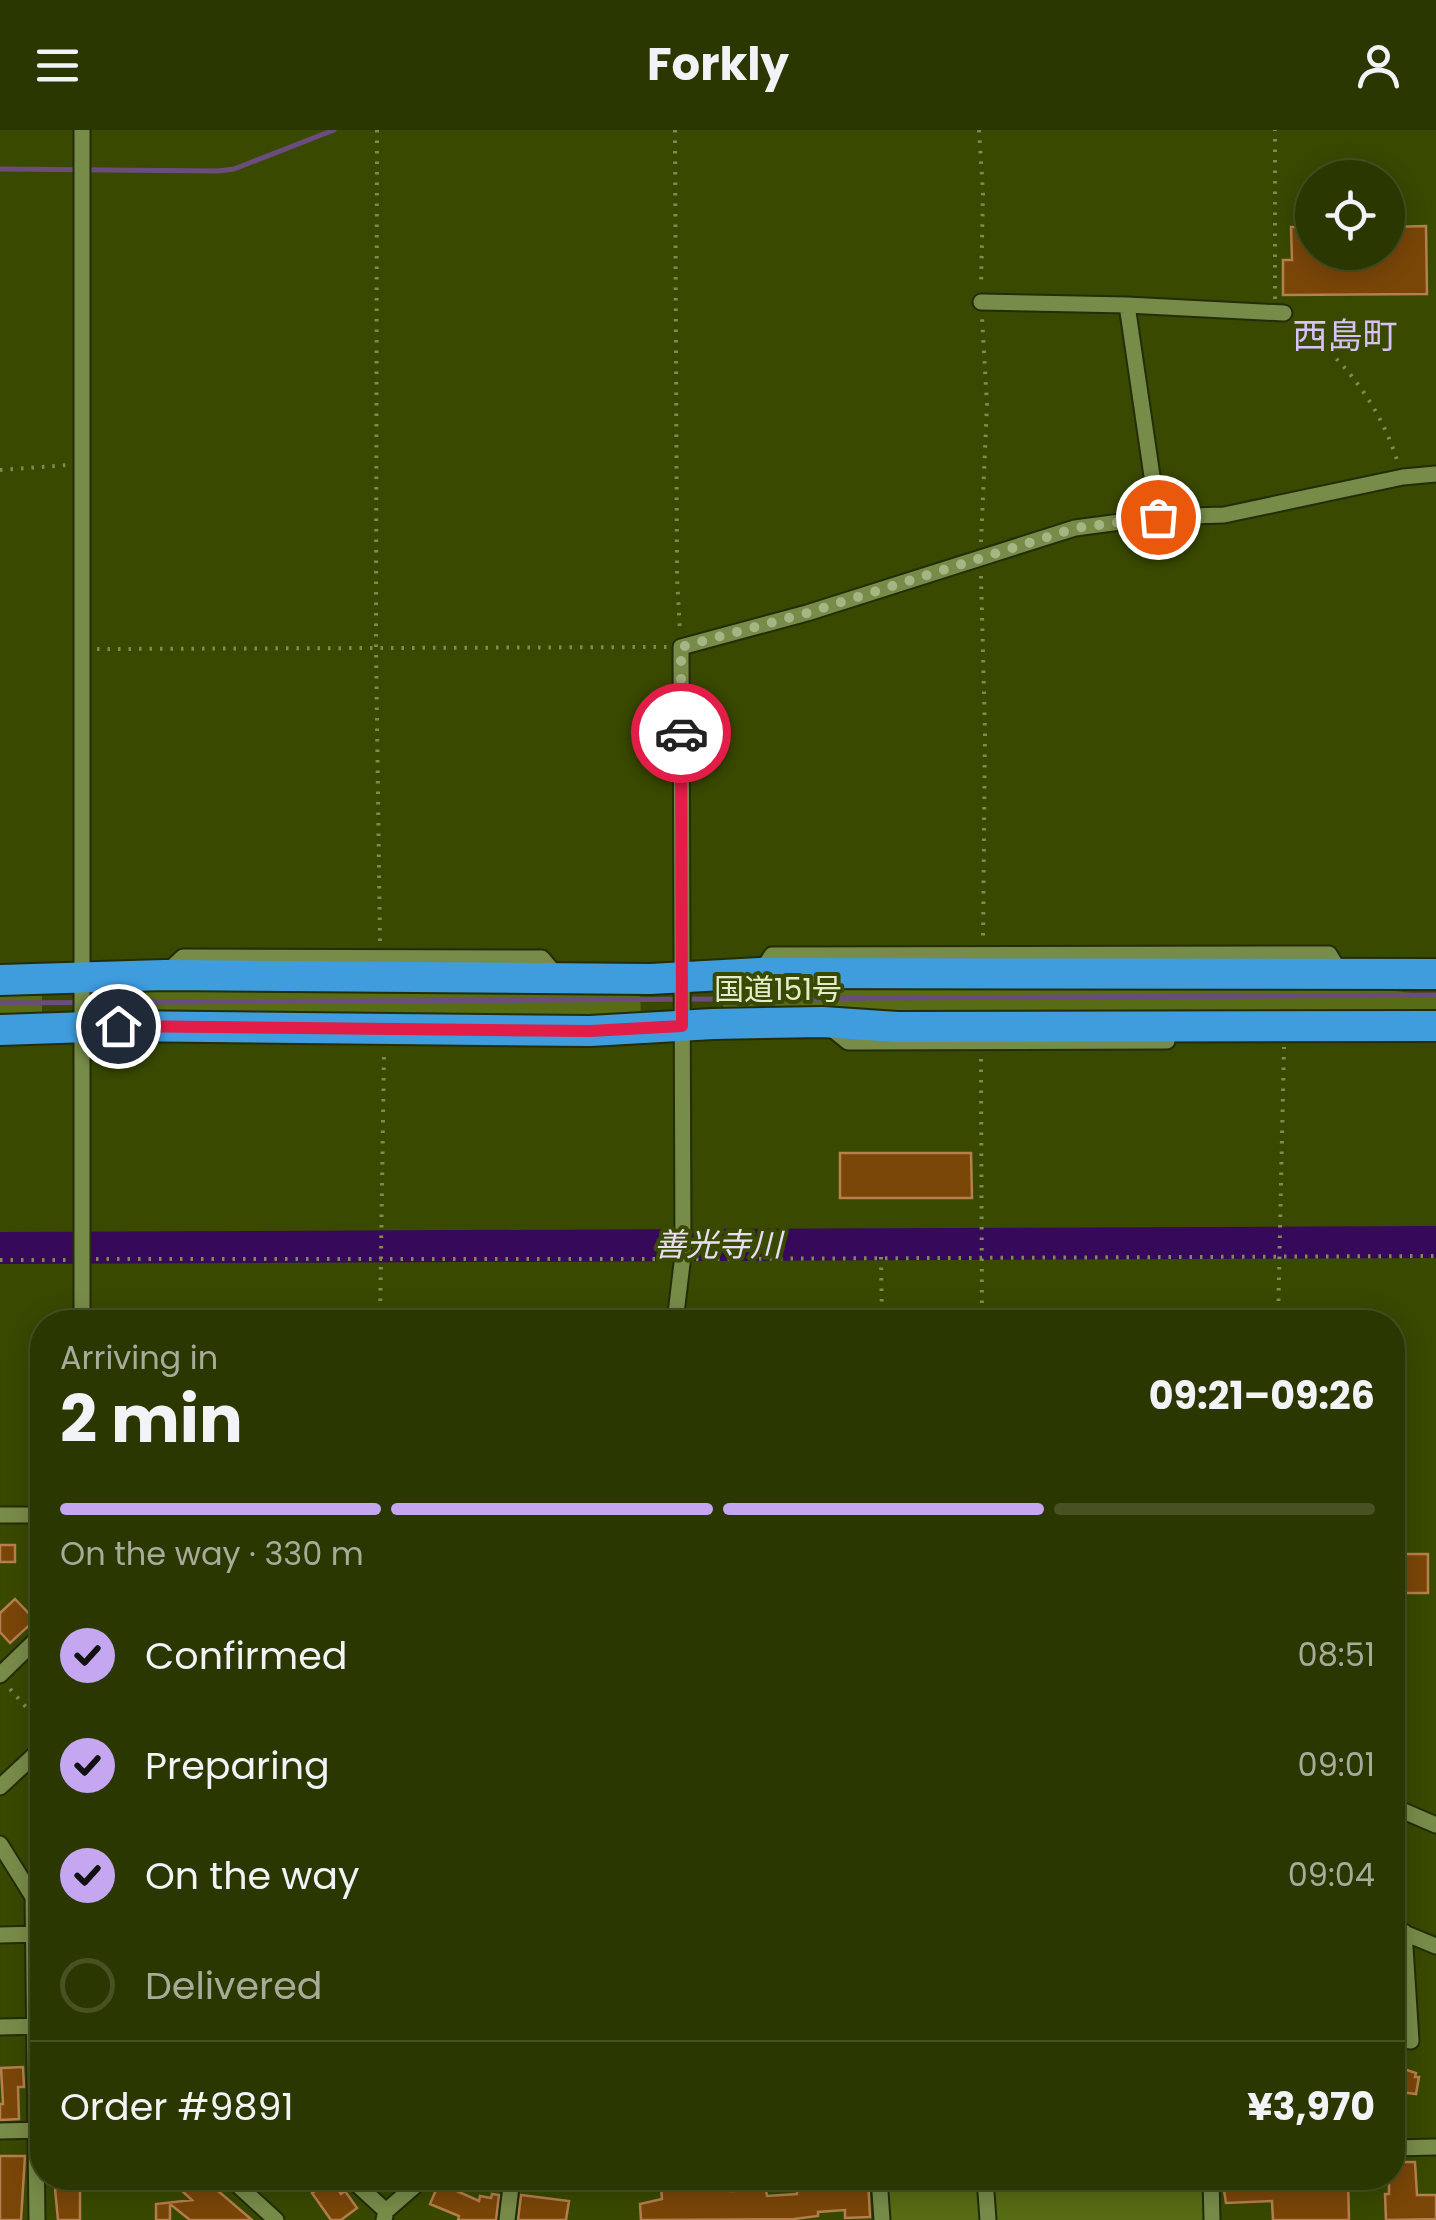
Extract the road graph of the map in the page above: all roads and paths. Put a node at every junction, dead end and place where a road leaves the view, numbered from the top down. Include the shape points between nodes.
1 (82, 130) edge
2 (377, 130) edge
3 (675, 130) edge
4 (979, 130) edge
5 (1275, 130) edge
6 (981, 302) junction
7 (1128, 305) junction
8 (1284, 313) junction
9 (82, 465) junction
10 (0, 470) edge
11 (1436, 474) edge
12 (1403, 477) junction
13 (1158, 517) junction
14 (981, 558) junction
15 (376, 647) junction
16 (681, 647) junction
17 (82, 649) junction
18 (983, 956) junction
19 (380, 958) junction
20 (1340, 972) junction
21 (760, 973) junction
22 (1436, 974) edge
23 (164, 975) junction
24 (682, 976) junction
25 (559, 979) junction
26 (0, 980) edge
27 (81, 980) junction
28 (824, 1022) junction
29 (190, 1026) junction
30 (682, 1026) junction
31 (1426, 1026) edge
32 (83, 1029) junction
33 (590, 1031) junction
34 (1, 1032) edge
35 (1284, 1039) junction
36 (384, 1042) junction
37 (981, 1044) junction
38 (83, 1251) junction
39 (683, 1251) junction
40 (1280, 1254) junction
41 (382, 1256) junction
42 (984, 1256) junction
43 (1436, 1256) edge
44 (882, 1257) junction
45 (0, 1260) edge
46 (82, 1310) edge
47 (380, 1310) edge
48 (676, 1310) edge
49 (882, 1310) edge
50 (982, 1310) edge
51 (1278, 1310) edge
52 (0, 1514) edge
53 (30, 1515) edge
54 (30, 1646) edge
55 (0, 1676) edge
56 (30, 1711) edge
57 (30, 1759) edge
58 (0, 1786) edge
59 (1405, 1812) edge
60 (1436, 1825) edge
61 (0, 1844) edge
62 (30, 1894) edge
63 (1405, 1933) edge
64 (0, 1934) edge
65 (30, 1934) edge
66 (1436, 1946) edge
67 (1405, 1990) edge
68 (0, 2026) edge
69 (30, 2026) edge
70 (1405, 2041) edge
71 (30, 2130) edge
72 (0, 2131) edge
73 (1436, 2146) edge
74 (1405, 2147) edge
75 (38, 2190) edge
76 (246, 2190) edge
77 (361, 2190) edge
78 (412, 2190) edge
79 (511, 2190) edge
80 (880, 2190) edge
81 (987, 2190) edge
82 (1211, 2190) edge
83 (385, 2216) edge
84 (37, 2220) edge
85 (276, 2220) edge
86 (507, 2220) edge
87 (882, 2220) edge
88 (988, 2220) edge
89 (1212, 2220) edge

1 - 9 street
2 - 15 path
3 - 16 path
4 - 6 path
5 - 8 path via 1275,302
6 - 7 street
6 - 14 path via 987,405
7 - 8 street
7 - 13 street
8 - 12 path via 1368,393
9 - 10 path
9 - 17 street
11 - 12 street
12 - 13 street via 1224,515
13 - 14 street via 1076,528
14 - 16 street
14 - 18 path
15 - 16 path
15 - 17 path
15 - 19 path
16 - 24 street
17 - 27 street
18 - 20 street via 1329,954
18 - 21 street via 772,956
19 - 23 street via 183,957
19 - 25 street via 542,958
20 - 21 highway, 国道151号
20 - 22 highway, 国道151号
21 - 24 highway, 国道151号
23 - 25 highway, 国道151号
23 - 27 highway, 国道151号
24 - 25 highway, 国道151号
24 - 30 street
26 - 27 highway, 国道151号
27 - 32 street
28 - 30 highway, 国道151号
28 - 31 highway, 国道151号
28 - 37 street via 848,1042
29 - 32 highway, 国道151号
29 - 33 highway, 国道151号
29 - 36 street via 201,1041
30 - 33 highway, 国道151号
30 - 39 street
31 - 35 street via 1402,1039
32 - 34 highway, 国道151号
32 - 38 street
33 - 36 street via 588,1043
35 - 37 street
35 - 40 path
36 - 41 path
37 - 42 path
38 - 41 path
38 - 45 path
38 - 46 street
39 - 41 path
39 - 44 path
39 - 48 street
40 - 42 path
40 - 43 path
40 - 51 path
41 - 47 path
42 - 44 path
42 - 50 path
44 - 49 path
52 - 53 street
54 - 55 street
55 - 56 path
57 - 58 street
59 - 60 street
61 - 62 street
63 - 66 street
64 - 65 street
67 - 70 street via 1411,2042
68 - 69 street
71 - 72 street
73 - 74 street
75 - 84 street
76 - 85 street
77 - 83 street
78 - 83 street
79 - 86 street
80 - 87 street
81 - 88 street
82 - 89 street

